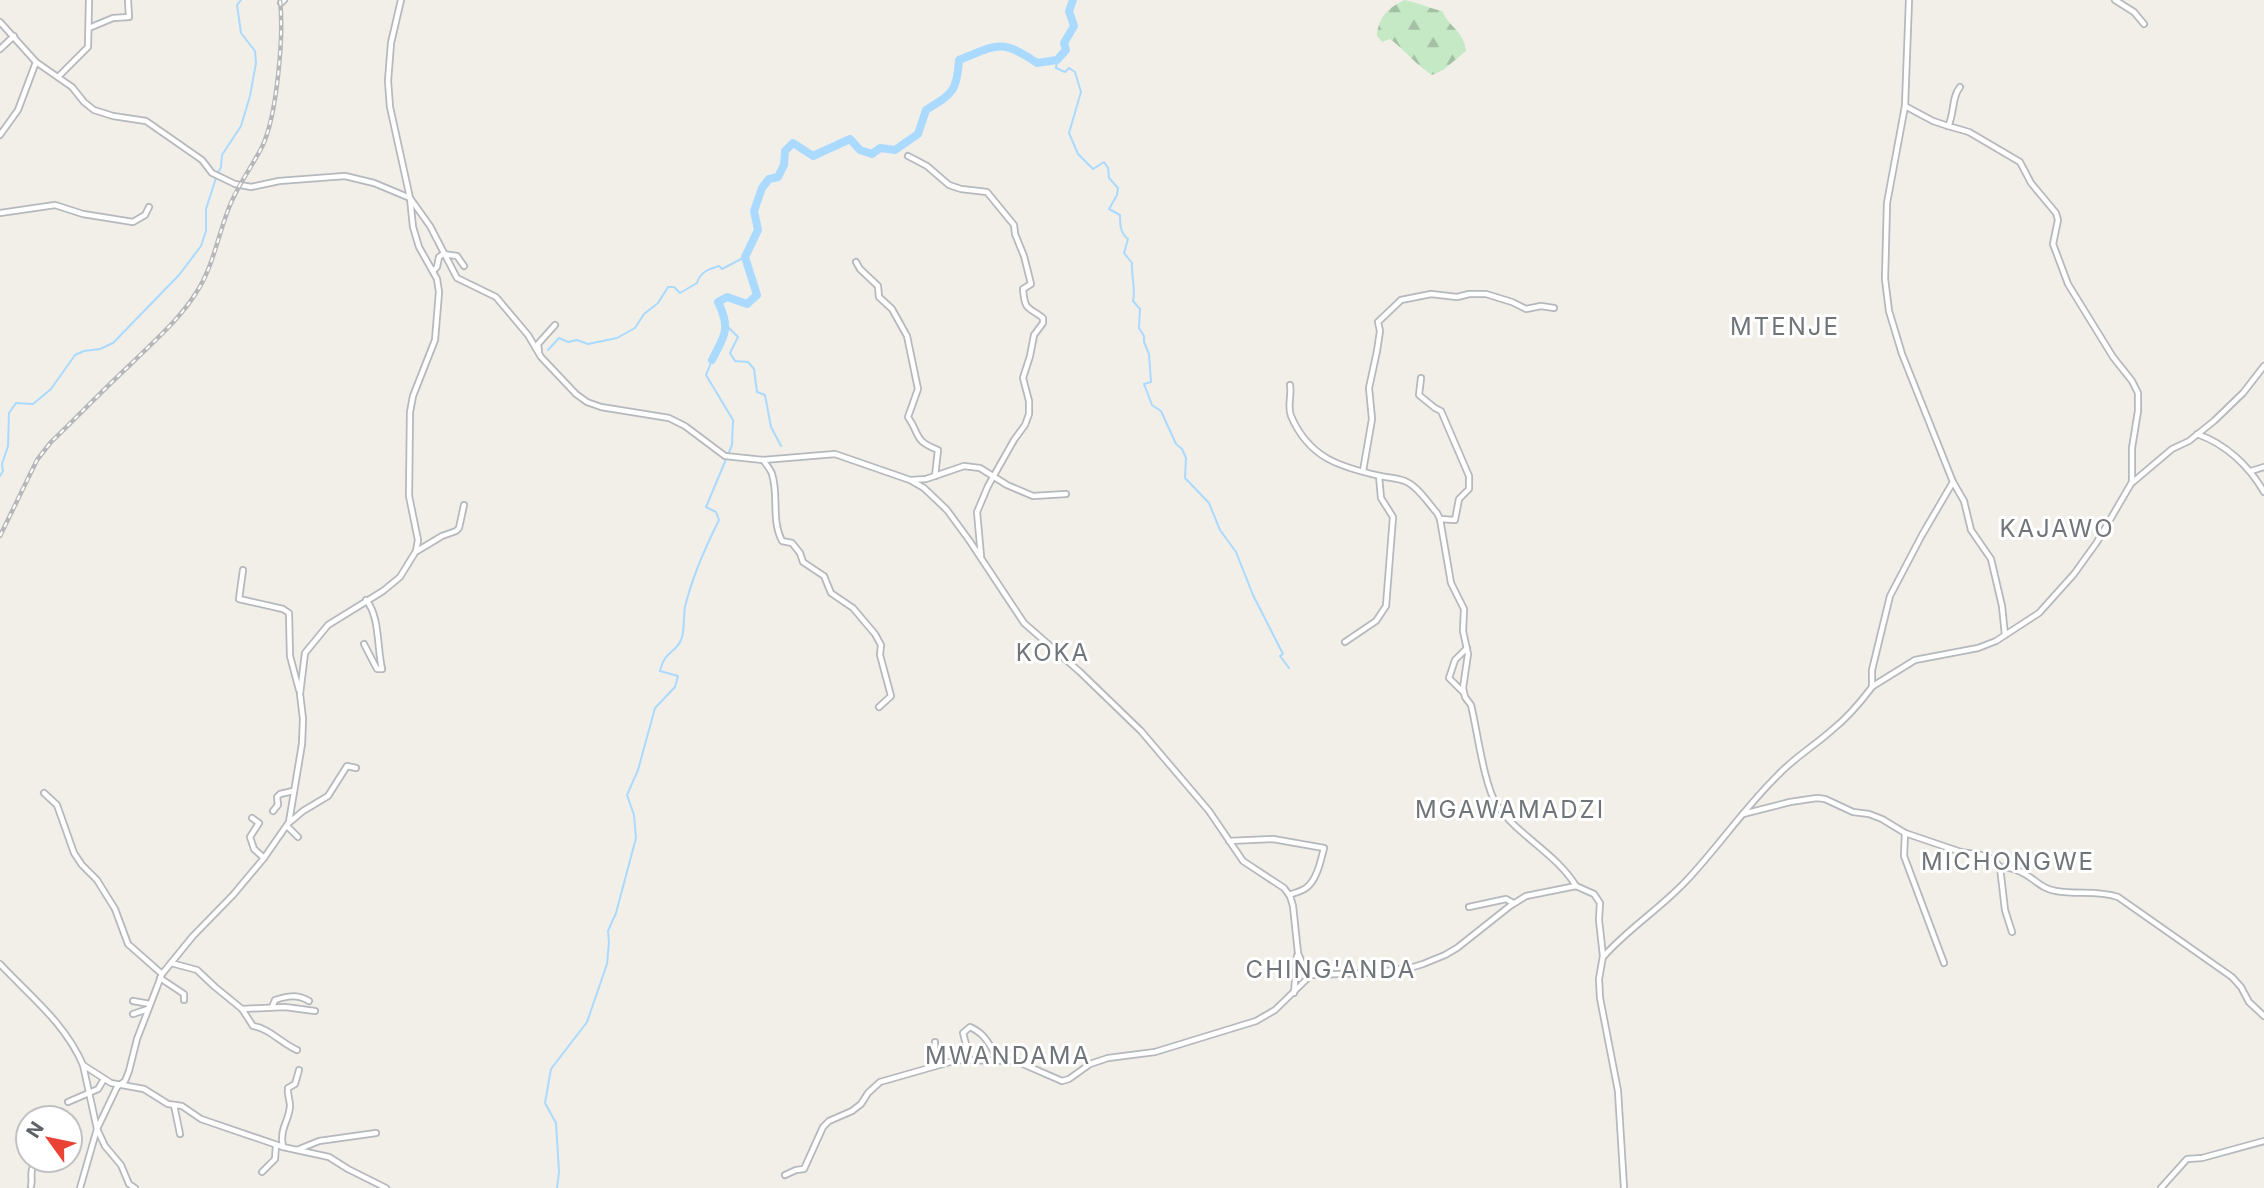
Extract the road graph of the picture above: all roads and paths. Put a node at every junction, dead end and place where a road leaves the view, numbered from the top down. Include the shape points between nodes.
1 (89, 0) edge
2 (128, 0) edge
3 (401, 0) edge
4 (1909, 0) edge
5 (2115, 0) edge
6 (0, 22) edge
7 (2144, 24) dead end
8 (89, 28) junction
9 (14, 36) junction
10 (0, 49) edge
11 (36, 62) junction
12 (58, 76) junction
13 (1960, 86) dead end
14 (1905, 106) junction
15 (1948, 126) junction
16 (0, 135) edge
17 (908, 156) dead end
18 (410, 198) junction
19 (149, 207) dead end
20 (0, 213) edge
21 (443, 254) junction
22 (856, 262) dead end
23 (464, 266) dead end
24 (433, 272) junction
25 (1554, 308) dead end
26 (555, 325) dead end
27 (541, 357) junction
28 (2264, 366) edge
29 (1421, 378) dead end
30 (1290, 385) dead end
31 (2197, 435) junction
32 (763, 460) junction
33 (2264, 467) edge
34 (1363, 471) junction
35 (2251, 471) junction
36 (934, 476) junction
37 (1379, 476) junction
38 (993, 477) junction
39 (910, 480) junction
40 (1953, 482) junction
41 (2132, 482) junction
42 (2264, 492) edge
43 (1066, 494) dead end
44 (464, 505) dead end
45 (1440, 519) junction
46 (416, 551) junction
47 (981, 556) junction
48 (243, 570) dead end
49 (366, 600) junction
50 (2005, 636) junction
51 (1345, 642) dead end
52 (364, 645) dead end
53 (1467, 648) junction
54 (1873, 686) junction
55 (1464, 693) junction
56 (300, 694) junction
57 (879, 707) dead end
58 (356, 768) dead end
59 (293, 792) junction
60 (44, 793) dead end
61 (272, 811) dead end
62 (1742, 815) junction
63 (252, 818) dead end
64 (288, 824) junction
65 (1905, 833) junction
66 (298, 837) dead end
67 (1229, 841) junction
68 (264, 858) junction
69 (2000, 867) junction
70 (1576, 886) junction
71 (1289, 895) junction
72 (1513, 904) junction
73 (1469, 906) dead end
74 (2012, 932) dead end
75 (1298, 953) junction
76 (1603, 957) junction
77 (171, 963) junction
78 (1944, 963) dead end
79 (0, 964) edge
80 (1311, 975) junction
81 (161, 976) junction
82 (1293, 994) junction
83 (184, 1000) dead end
84 (133, 1001) dead end
85 (309, 1001) dead end
86 (149, 1006) junction
87 (272, 1007) junction
88 (242, 1009) junction
89 (315, 1011) dead end
90 (133, 1014) dead end
91 (2264, 1016) edge
92 (935, 1042) dead end
93 (297, 1050) dead end
94 (957, 1060) junction
95 (1015, 1061) junction
96 (83, 1065) junction
97 (935, 1066) junction
98 (299, 1070) dead end
99 (105, 1079) junction
100 (120, 1084) junction
101 (89, 1093) junction
102 (68, 1102) dead end
103 (174, 1105) junction
104 (97, 1129) junction
105 (376, 1133) dead end
106 (180, 1135) dead end
107 (2264, 1141) edge
108 (276, 1145) junction
109 (283, 1147) junction
110 (296, 1150) junction
111 (262, 1172) dead end
112 (785, 1175) dead end
113 (80, 1188) edge
114 (135, 1188) edge
115 (386, 1188) edge
116 (1624, 1188) edge
117 (2161, 1188) edge

1 - 8 street
2 - 8 street via 130,17
3 - 18 street via 391,43 388,90
4 - 14 street
5 - 7 street
6 - 9 street
8 - 12 street via 88,47
9 - 10 street
9 - 11 street
11 - 12 street
11 - 16 street via 18,110
12 - 18 street via 94,110 141,119 202,160 212,173 234,184 251,187 345,176
13 - 15 street
14 - 15 street
14 - 40 street via 1887,203 1886,290 1902,354
15 - 41 street via 1969,132 2020,162 2056,213 2054,247 2068,284 2138,393
17 - 38 street via 949,185 987,192 1014,225 1031,284 1023,289 1026,306 1043,318 1023,378 1029,414
18 - 21 street
18 - 24 street via 416,239
19 - 20 street via 133,222 55,205
21 - 23 street via 457,256
21 - 24 street
21 - 27 street via 457,278 496,297
22 - 36 street via 878,286 880,297 907,336 918,389 908,417 923,444 938,450
24 - 46 street via 439,292 435,340 410,412 408,488
25 - 34 street via 1526,309 1478,294 1419,295 1395,303 1378,323 1369,388 1373,416
26 - 27 street via 538,344
27 - 32 street via 587,402 669,418 728,456
28 - 31 street via 2243,393
29 - 45 street via 1419,395 1441,411 1469,476 1469,489 1459,499 1455,520
30 - 34 street via 1289,413 1300,434 1332,462
31 - 35 street
31 - 41 street
32 - 39 street via 835,453
32 - 57 street via 772,474 780,538 792,543 803,562 824,576 831,593 864,618 881,645 891,696
33 - 35 street
34 - 37 street
35 - 42 street
36 - 38 street via 964,466 980,468
36 - 39 street
37 - 45 street via 1410,485
37 - 51 street via 1381,498 1393,517 1386,606 1376,621
38 - 43 street via 1033,496
38 - 47 street via 977,512
39 - 47 street via 947,510
40 - 50 street via 1964,501 1971,530 1991,559
40 - 54 street via 1888,601 1872,670
41 - 50 street via 2074,574 2039,613
44 - 46 street via 456,531
45 - 53 street via 1451,583 1464,609
46 - 49 street via 400,577
47 - 67 street via 1024,623 1141,731
48 - 56 street via 239,600 289,613 291,665
49 - 52 street via 373,608 382,668 377,669
49 - 56 street via 328,625 307,649
50 - 54 street via 1978,648 1914,660
53 - 55 street
53 - 55 street via 1455,660 1450,678
54 - 62 street via 1842,721 1786,766
55 - 70 street via 1471,705 1492,797
56 - 59 street via 302,744
58 - 64 street via 347,766 328,796
59 - 61 street via 276,797 278,805
59 - 64 street
60 - 81 street via 57,805 74,853 115,909 130,947
62 - 65 street via 1790,802 1825,799 1882,819
62 - 76 street via 1687,881
63 - 68 street via 259,823 250,837
64 - 66 street
64 - 68 street
65 - 69 street via 1993,859
65 - 78 street via 1904,856
67 - 71 street via 1243,861
67 - 71 street via 1273,839 1324,848 1311,883
68 - 77 street
69 - 74 street
69 - 91 street via 2013,868 2055,891 2118,897 2232,977
70 - 72 street via 1527,896
70 - 76 street via 1599,900
71 - 75 street
72 - 73 street via 1506,900
72 - 80 street via 1457,948 1423,964 1368,973
75 - 80 street
75 - 82 street
76 - 116 street via 1600,998 1619,1098
77 - 81 street
77 - 88 street via 197,970
79 - 96 street via 56,1020
80 - 82 street
81 - 83 street via 184,994
81 - 86 street
82 - 95 street via 1256,1021 1155,1052 1108,1058 1062,1081
84 - 86 street
85 - 87 street via 285,996
86 - 90 street
86 - 100 street via 129,1071
87 - 88 street
87 - 89 street
88 - 93 street via 253,1026
92 - 97 street
94 - 95 street
94 - 95 street via 966,1044 963,1033 970,1027 987,1038 994,1052 1014,1055
94 - 97 street
96 - 99 street
96 - 101 street
97 - 112 street via 880,1082 861,1104 823,1127 804,1169
98 - 109 street via 287,1092 290,1104 281,1137
99 - 100 street
99 - 101 street
100 - 103 street via 144,1089
100 - 104 street
101 - 102 street
101 - 104 street
103 - 106 street
103 - 108 street
104 - 113 street
104 - 114 street
105 - 110 street via 318,1141
107 - 117 street via 2188,1159
108 - 109 street
108 - 111 street via 275,1159
109 - 110 street
110 - 115 street via 329,1157

